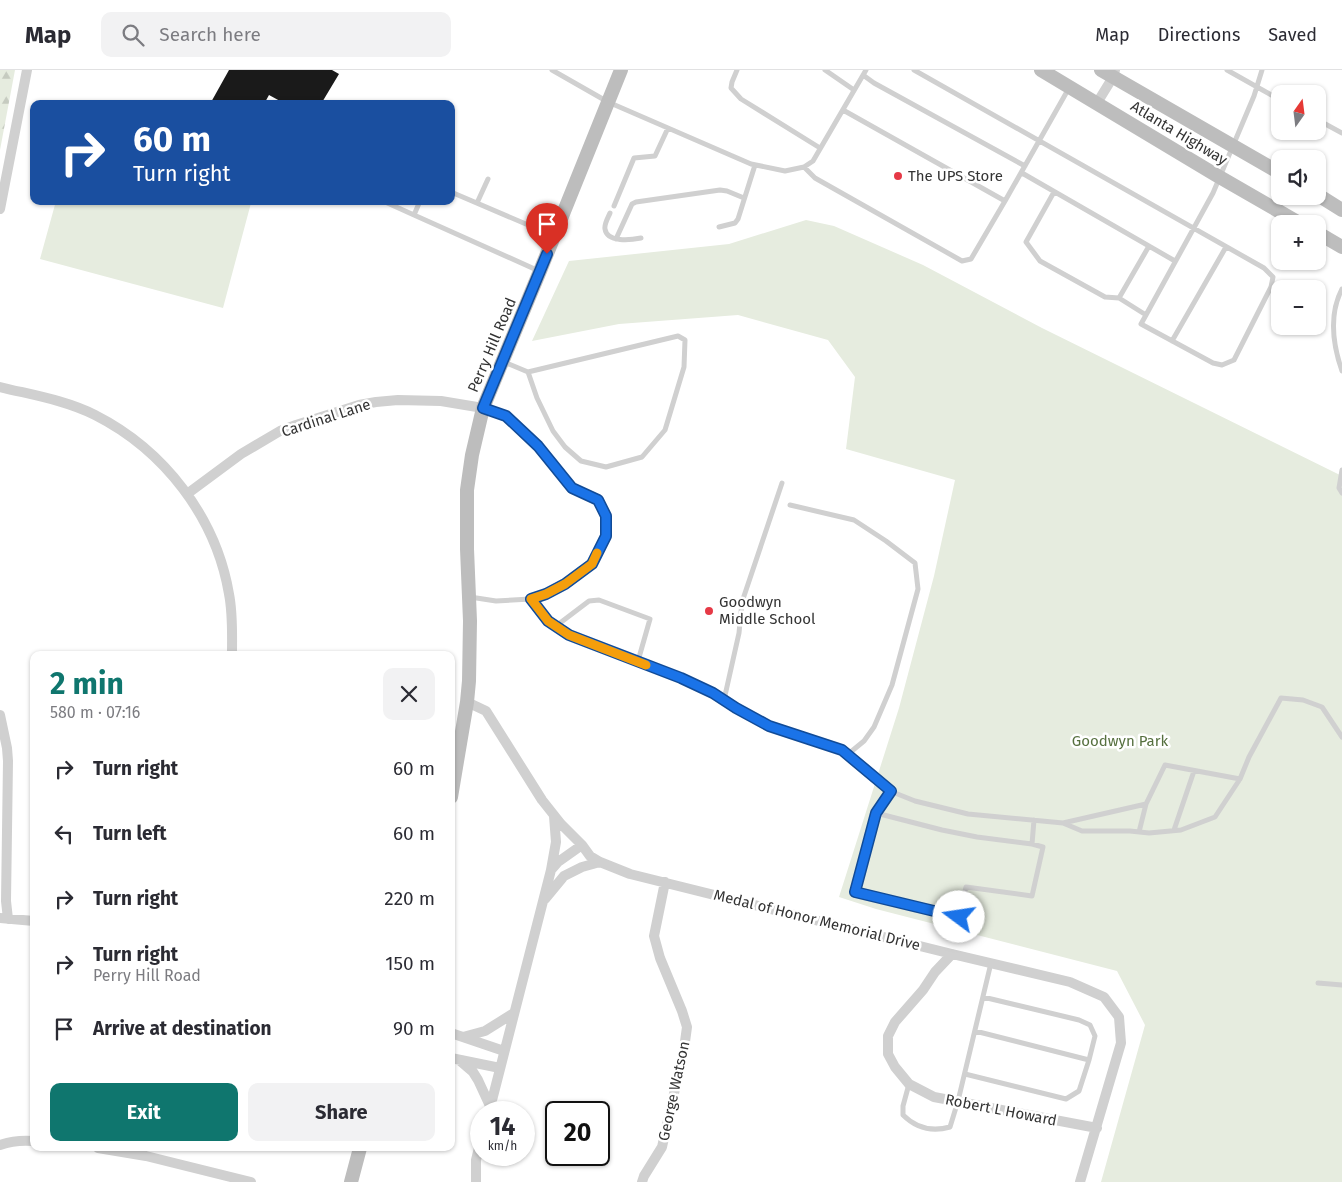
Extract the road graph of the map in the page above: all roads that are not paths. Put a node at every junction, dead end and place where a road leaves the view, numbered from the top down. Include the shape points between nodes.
1 (27, 70) edge
2 (552, 70) edge
3 (621, 70) edge
4 (738, 70) edge
5 (825, 70) edge
6 (914, 70) edge
7 (1041, 70) edge
8 (1227, 70) edge
9 (1262, 70) edge
10 (1110, 72) edge
11 (864, 73) edge
12 (1070, 87) junction
13 (1257, 87) junction
14 (854, 90) junction
15 (1271, 95) edge
16 (608, 102) junction
17 (1097, 103) junction
18 (843, 110) junction
19 (1326, 124) edge
20 (668, 128) junction
21 (1342, 132) edge
22 (1039, 141) junction
23 (1234, 146) junction
24 (820, 148) junction
25 (755, 165) junction
26 (1025, 166) junction
27 (804, 167) junction
28 (1271, 168) edge
29 (1022, 173) junction
30 (1220, 177) junction
31 (488, 179) dead end
32 (1054, 192) junction
33 (455, 194) edge
34 (744, 198) junction
35 (1326, 200) edge
36 (1006, 201) junction
37 (477, 204) junction
38 (392, 205) edge
39 (418, 205) edge
40 (614, 206) dead end
41 (0, 209) edge
42 (1342, 210) edge
43 (610, 213) dead end
44 (414, 215) junction
45 (1285, 215) edge
46 (719, 227) dead end
47 (1193, 228) junction
48 (554, 236) junction
49 (641, 238) dead end
50 (1326, 238) edge
51 (616, 239) junction
52 (1149, 246) junction
53 (1226, 247) junction
54 (1342, 248) edge
55 (1176, 261) junction
56 (540, 272) junction
57 (1342, 289) edge
58 (1119, 298) junction
59 (1146, 315) junction
60 (1172, 341) junction
61 (503, 361) junction
62 (1342, 371) edge
63 (528, 372) junction
64 (0, 387) edge
65 (483, 408) junction
66 (1342, 470) edge
67 (782, 483) dead end
68 (1342, 493) edge
69 (187, 494) junction
70 (790, 505) dead end
71 (469, 597) junction
72 (531, 599) junction
73 (556, 626) junction
74 (232, 651) edge
75 (638, 661) junction
76 (724, 700) junction
77 (467, 702) junction
78 (0, 715) edge
79 (1341, 733) edge
80 (847, 755) junction
81 (1194, 771) junction
82 (455, 773) edge
83 (1240, 779) junction
84 (891, 791) junction
85 (1146, 804) junction
86 (876, 813) junction
87 (554, 815) junction
88 (1034, 820) junction
89 (1063, 823) junction
90 (1174, 830) junction
91 (1139, 832) junction
92 (1032, 844) junction
93 (582, 845) junction
94 (600, 862) junction
95 (551, 870) junction
96 (665, 882) junction
97 (543, 902) junction
98 (4, 919) edge
99 (30, 921) edge
100 (952, 954) junction
101 (991, 963) junction
102 (1318, 983) dead end
103 (1342, 984) edge
104 (983, 998) junction
105 (514, 1013) junction
106 (975, 1031) junction
107 (455, 1034) edge
108 (463, 1037) junction
109 (504, 1051) junction
110 (455, 1059) edge
111 (1089, 1060) junction
112 (500, 1068) junction
113 (965, 1074) junction
114 (909, 1084) junction
115 (487, 1101) edge
116 (492, 1101) edge
117 (958, 1102) junction
118 (1097, 1128) junction
119 (30, 1141) edge
120 (0, 1145) edge
121 (116, 1151) edge
122 (359, 1151) edge
123 (476, 1166) edge
124 (251, 1182) edge
125 (351, 1182) edge
126 (476, 1182) edge
127 (642, 1182) edge
128 (1080, 1182) edge

1 - 41 street
2 - 16 lane
3 - 16 main road, Perry Hill Road
4 - 24 lane via 731,88 741,99
5 - 14 lane
6 - 22 lane
7 - 12 main road, Atlanta Highway
8 - 13 lane
9 - 13 lane
10 - 17 street
10 - 23 main road, Atlanta Highway
11 - 14 lane
11 - 26 lane via 874,83
12 - 17 main road, Atlanta Highway
12 - 22 lane
13 - 15 lane
13 - 23 lane
14 - 18 lane
16 - 20 lane
16 - 48 main road, Perry Hill Road
17 - 30 main road, Atlanta Highway
18 - 24 lane
18 - 36 lane
19 - 21 lane
20 - 25 lane
20 - 40 lane via 655,156 634,158
22 - 26 lane
22 - 47 lane
23 - 28 main road, Atlanta Highway
23 - 30 lane
24 - 27 lane via 813,161
25 - 27 lane via 785,172
25 - 34 lane
26 - 29 lane
27 - 36 lane via 814,178 962,262 971,259
29 - 32 lane
29 - 36 lane
30 - 45 main road, Atlanta Highway
30 - 47 lane
31 - 37 lane
32 - 52 lane
32 - 58 lane via 1026,242 1040,261 1104,297
33 - 37 lane
34 - 46 lane via 735,223
34 - 51 lane via 720,190 636,202 632,204
35 - 42 main road
37 - 48 lane
38 - 44 lane
39 - 44 lane
43 - 51 lane via 605,231
44 - 56 lane
47 - 53 lane
47 - 55 lane
48 - 56 main road, Perry Hill Road
49 - 51 lane
50 - 54 main road
52 - 55 lane
52 - 58 lane
53 - 60 lane
53 - 60 lane via 1264,268 1273,277 1234,360 1222,365 1213,363
55 - 59 lane
56 - 61 main road, Perry Hill Road
57 - 62 lane via 1334,316 1334,336
58 - 59 lane
59 - 60 lane via 1141,324
61 - 63 lane
61 - 65 main road, Perry Hill Road
63 - 63 lane via 553,431 565,447 581,460 606,467 642,457 664,430 684,367 684,340 678,336
64 - 69 street via 65,403 124,432 168,470
65 - 69 street, Cardinal Lane via 441,401 398,400 359,405 280,431
65 - 71 main road, Perry Hill Road via 467,490
65 - 72 lane via 506,416 538,446 572,488 598,500 606,516 606,536 592,564 565,584
66 - 68 lane via 1339,488
67 - 76 lane via 742,602 739,633
69 - 74 street via 208,529 226,576
70 - 80 lane via 854,520 915,562 918,589 892,685 874,727 864,741
71 - 72 lane
71 - 77 main road, Perry Hill Road
72 - 73 lane
73 - 75 lane via 569,635
73 - 75 lane via 589,600 599,600 650,619
75 - 76 lane
76 - 80 lane via 769,726 842,750
77 - 82 main road, Perry Hill Road
77 - 87 street, Medal of Honor Memorial Drive via 486,711
78 - 98 street via 8,761
79 - 83 lane via 1322,708 1303,700 1281,698
80 - 84 lane
81 - 83 lane
81 - 85 lane via 1165,765
81 - 90 lane
83 - 90 lane via 1215,817
84 - 86 lane
84 - 88 lane via 915,801 968,814
85 - 89 lane
85 - 91 lane
86 - 92 lane via 977,837
86 - 92 lane via 855,892 959,917 966,887 1032,896 1043,847
87 - 93 street, Medal of Honor Memorial Drive
87 - 95 street via 556,842
88 - 89 lane
88 - 92 lane
89 - 91 lane via 1082,831
90 - 91 lane
93 - 94 street, Medal of Honor Memorial Drive via 590,856
93 - 95 street
94 - 96 street, Medal of Honor Memorial Drive via 630,874
94 - 97 street via 564,876
95 - 97 street
96 - 100 street, Medal of Honor Memorial Drive
96 - 127 street, George Watson via 654,936 687,1027 662,1147
97 - 105 street
98 - 99 street
100 - 101 street, Medal of Honor Memorial Drive
100 - 114 street via 895,1022 888,1036 888,1054
101 - 104 lane
101 - 118 street, Medal of Honor Memorial Drive via 1070,982 1104,996 1119,1017 1121,1043
102 - 103 lane
104 - 106 lane
104 - 111 lane via 1090,1025 1095,1036
105 - 108 street via 486,1031
105 - 109 street
106 - 111 lane
106 - 113 lane
107 - 108 street
108 - 109 street
109 - 112 street
110 - 112 street
110 - 115 street via 473,1072
111 - 113 lane via 1079,1091 1066,1099
112 - 116 street
113 - 117 lane
114 - 117 street, Robert L Howard via 934,1097
114 - 117 lane via 903,1115 923,1128 940,1130 950,1127
117 - 118 street, Robert L Howard
118 - 128 street, Medal of Honor Memorial Drive
119 - 120 street
121 - 124 street
122 - 125 main road
123 - 126 street

